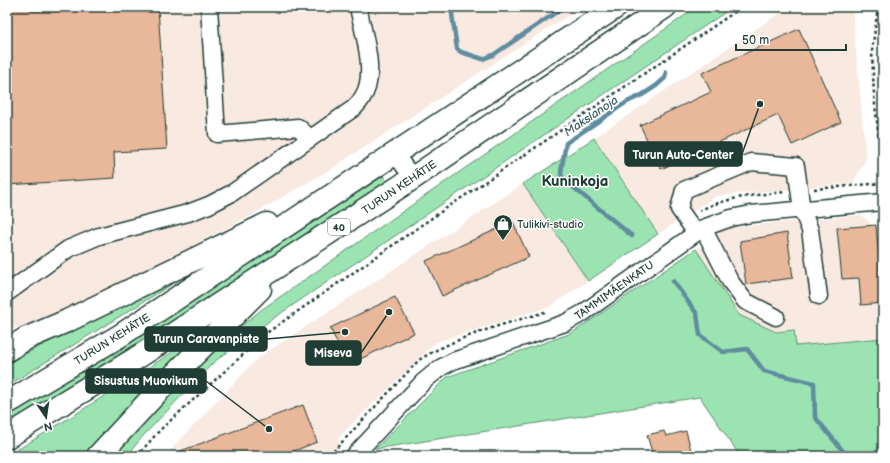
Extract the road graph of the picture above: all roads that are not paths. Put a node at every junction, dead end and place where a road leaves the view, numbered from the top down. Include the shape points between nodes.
1 (209, 7) edge
2 (358, 7) edge
3 (616, 7) edge
4 (665, 7) edge
5 (310, 138) junction
6 (395, 154) junction
7 (413, 178) junction
8 (337, 192) junction
9 (883, 202) edge
10 (802, 210) junction
11 (700, 231) junction
12 (289, 259) junction
13 (7, 293) edge
14 (819, 296) dead end
15 (776, 317) dead end
16 (17, 340) edge
17 (7, 350) edge
18 (7, 403) edge
19 (7, 437) edge
20 (98, 456) edge
21 (354, 456) edge

1 - 5 street via 217,134 298,127
2 - 5 street via 369,64 368,85 363,98 354,108
3 - 6 highway, TURUN KEHÄTIE
4 - 7 highway, TURUN KEHÄTIE / 40
5 - 13 street via 232,193 210,205 99,236 74,246
6 - 7 street
6 - 8 highway, TURUN KEHÄTIE
7 - 12 highway, TURUN KEHÄTIE / 40
8 - 16 highway via 67,321
8 - 18 highway, TURUN KEHÄTIE via 121,334
9 - 10 street, TAMMIMÄENKATU
10 - 11 street, TAMMIMÄENKATU via 731,218
10 - 11 street via 796,166 751,162 684,190 679,209
10 - 14 street via 810,230
11 - 15 street via 745,301
11 - 21 street, TAMMIMÄENKATU via 565,323 453,361 440,368 423,382
12 - 19 highway, TURUN KEHÄTIE / 40 via 132,361
12 - 20 highway via 162,387
16 - 17 highway

